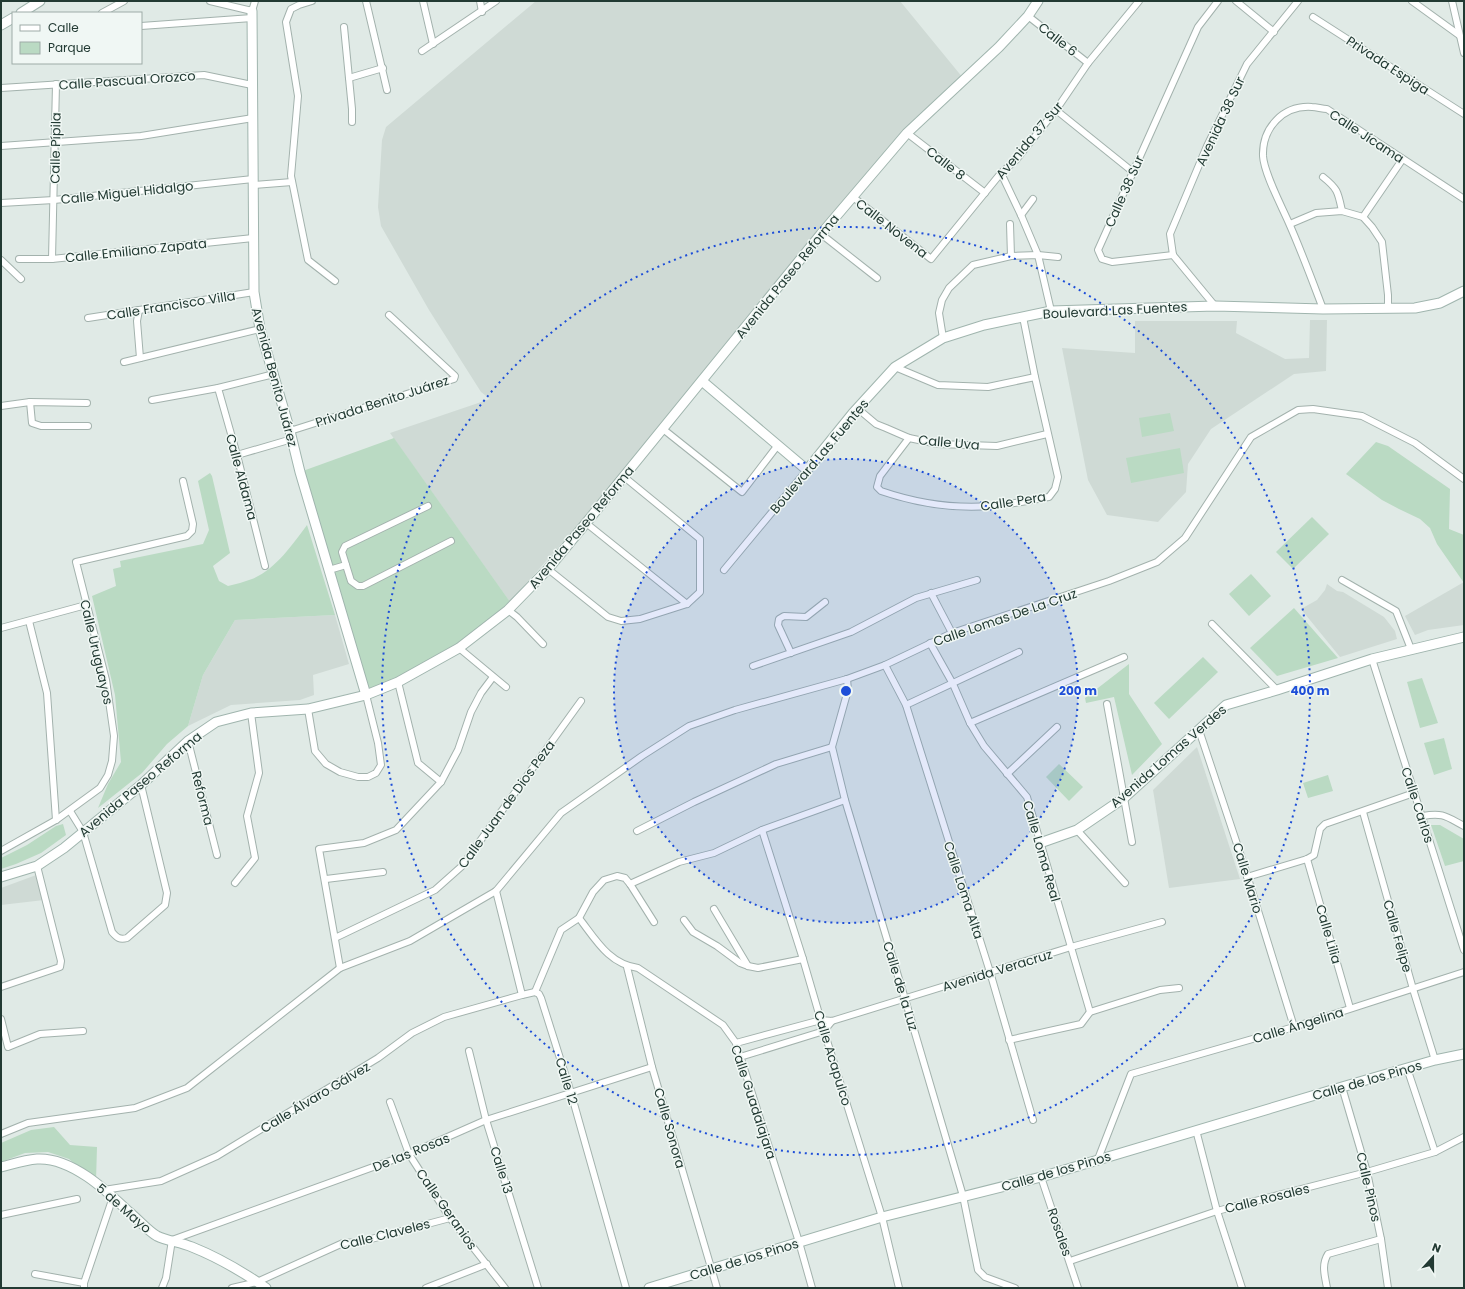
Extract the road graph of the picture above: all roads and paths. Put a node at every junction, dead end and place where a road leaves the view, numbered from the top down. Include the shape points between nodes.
1 (40, 1) edge
2 (124, 1) edge
3 (210, 1) edge
4 (250, 1) edge
5 (255, 1) edge
6 (312, 1) edge
7 (366, 1) edge
8 (423, 1) edge
9 (480, 1) edge
10 (496, 1) edge
11 (1038, 1) edge
12 (1139, 1) edge
13 (1218, 1) edge
14 (1236, 1) edge
15 (1298, 1) edge
16 (1412, 1) edge
17 (1452, 1) edge
18 (24, 12) edge
19 (104, 12) edge
20 (482, 12) junction
21 (252, 14) junction
22 (1028, 16) junction
23 (1313, 17) dead end
24 (12, 19) edge
25 (1, 25) edge
26 (142, 26) edge
27 (344, 27) dead end
28 (1274, 32) junction
29 (1459, 34) junction
30 (433, 44) junction
31 (422, 51) dead end
32 (1464, 53) edge
33 (1088, 63) junction
34 (382, 68) junction
35 (349, 78) junction
36 (56, 84) junction
37 (252, 85) junction
38 (1, 88) edge
39 (387, 90) dead end
40 (1056, 110) junction
41 (1464, 114) edge
42 (253, 118) junction
43 (352, 122) dead end
44 (907, 133) junction
45 (54, 142) junction
46 (1, 146) edge
47 (1402, 160) junction
48 (1133, 172) junction
49 (1001, 173) junction
50 (1323, 177) dead end
51 (253, 182) junction
52 (292, 182) junction
53 (985, 193) junction
54 (853, 197) junction
55 (1034, 199) dead end
56 (1464, 199) edge
57 (54, 200) junction
58 (1, 203) edge
59 (1342, 211) junction
60 (1022, 215) junction
61 (1363, 217) junction
62 (1010, 224) dead end
63 (1290, 224) junction
64 (821, 234) junction
65 (253, 238) junction
66 (1038, 255) junction
67 (1173, 255) junction
68 (1011, 256) junction
69 (1058, 257) dead end
70 (19, 259) dead end
71 (52, 259) junction
72 (931, 259) joint
73 (1, 260) edge
74 (877, 278) dead end
75 (21, 279) dead end
76 (335, 281) dead end
77 (1464, 291) edge
78 (254, 292) junction
79 (1215, 306) junction
80 (1323, 309) junction
81 (1388, 309) junction
82 (139, 310) junction
83 (1051, 310) junction
84 (389, 315) dead end
85 (1023, 316) junction
86 (88, 318) dead end
87 (260, 330) junction
88 (943, 338) junction
89 (140, 358) junction
90 (124, 362) dead end
91 (895, 367) junction
92 (274, 374) junction
93 (1035, 377) junction
94 (702, 381) junction
95 (218, 388) junction
96 (152, 400) dead end
97 (30, 402) junction
98 (87, 403) dead end
99 (1, 406) edge
100 (857, 408) junction
101 (88, 426) dead end
102 (664, 429) junction
103 (1047, 434) junction
104 (291, 435) junction
105 (909, 438) junction
106 (778, 445) junction
107 (237, 455) junction
108 (808, 470) junction
109 (623, 476) junction
110 (1464, 479) edge
111 (184, 481) dead end
112 (428, 506) dead end
113 (586, 523) junction
114 (452, 542) dead end
115 (346, 565) junction
116 (266, 566) dead end
117 (548, 569) junction
118 (329, 570) junction
119 (724, 570) dead end
120 (976, 580) dead end
121 (1342, 580) dead end
122 (931, 593) junction
123 (825, 602) dead end
124 (687, 604) junction
125 (86, 605) junction
126 (508, 610) junction
127 (29, 621) junction
128 (1212, 624) dead end
129 (1, 628) edge
130 (952, 633) junction
131 (1464, 637) edge
132 (930, 643) junction
133 (543, 644) dead end
134 (459, 648) junction
135 (1411, 649) junction
136 (1019, 652) dead end
137 (791, 653) junction
138 (1124, 657) dead end
139 (1372, 659) junction
140 (885, 664) junction
141 (752, 666) dead end
142 (492, 677) junction
143 (847, 679) junction
144 (398, 682) junction
145 (953, 684) junction
146 (506, 687) dead end
147 (1277, 690) junction
148 (366, 695) junction
149 (582, 701) dead end
150 (1107, 704) dead end
151 (906, 705) junction
152 (308, 708) junction
153 (251, 713) junction
154 (970, 723) junction
155 (1057, 727) dead end
156 (1198, 730) junction
157 (188, 741) junction
158 (832, 747) junction
159 (1007, 774) junction
160 (441, 782) junction
161 (141, 785) junction
162 (100, 788) joint
163 (1414, 793) junction
164 (1124, 798) junction
165 (845, 800) junction
166 (70, 811) junction
167 (1363, 812) junction
168 (1423, 816) junction
169 (56, 820) junction
170 (1464, 826) edge
171 (762, 830) junction
172 (1077, 830) junction
173 (637, 831) dead end
174 (84, 832) junction
175 (1132, 842) dead end
176 (1040, 843) junction
177 (1, 851) edge
178 (217, 855) dead end
179 (1307, 859) junction
180 (37, 866) junction
181 (383, 872) dead end
182 (1, 877) edge
183 (1247, 877) junction
184 (326, 879) junction
185 (235, 883) dead end
186 (1125, 883) dead end
187 (630, 884) junction
188 (496, 891) junction
189 (714, 909) dead end
190 (579, 918) junction
191 (684, 920) dead end
192 (654, 922) dead end
193 (1162, 922) dead end
194 (335, 938) junction
195 (1071, 947) junction
196 (1464, 950) edge
197 (803, 958) junction
198 (748, 966) junction
199 (627, 967) junction
200 (340, 968) junction
201 (990, 972) junction
202 (1464, 972) edge
203 (1, 987) edge
204 (1179, 988) dead end
205 (1413, 989) junction
206 (535, 992) junction
207 (522, 995) junction
208 (906, 999) junction
209 (1350, 1008) junction
210 (1090, 1012) junction
211 (1, 1019) edge
212 (821, 1020) junction
213 (832, 1021) junction
214 (1294, 1027) junction
215 (83, 1031) dead end
216 (824, 1031) junction
217 (1009, 1040) junction
218 (736, 1043) junction
219 (469, 1051) dead end
220 (1464, 1054) edge
221 (740, 1057) junction
222 (1435, 1060) junction
223 (652, 1067) junction
224 (1407, 1068) junction
225 (1342, 1087) junction
226 (571, 1093) junction
227 (390, 1102) dead end
228 (486, 1120) junction
229 (1033, 1120) dead end
230 (1196, 1130) junction
231 (1, 1134) edge
232 (1464, 1137) edge
233 (1435, 1152) junction
234 (409, 1154) junction
235 (1098, 1159) junction
236 (1, 1167) edge
237 (1367, 1172) junction
238 (1041, 1176) junction
239 (104, 1190) junction
240 (963, 1196) junction
241 (113, 1197) junction
242 (77, 1200) dead end
243 (1217, 1211) junction
244 (1, 1215) edge
245 (882, 1217) junction
246 (450, 1218) junction
247 (1381, 1239) junction
248 (172, 1240) junction
249 (799, 1242) junction
250 (1070, 1260) junction
251 (487, 1264) junction
252 (712, 1268) junction
253 (35, 1274) dead end
254 (166, 1278) junction
255 (256, 1282) junction
256 (84, 1286) edge
257 (162, 1288) edge
258 (169, 1288) edge
259 (232, 1288) edge
260 (266, 1288) edge
261 (426, 1288) edge
262 (505, 1288) edge
263 (538, 1288) edge
264 (626, 1288) edge
265 (649, 1288) edge
266 (717, 1288) edge
267 (812, 1288) edge
268 (899, 1288) edge
269 (1015, 1288) edge
270 (1078, 1288) edge
271 (1242, 1288) edge
272 (1327, 1288) edge
273 (1388, 1288) edge

1 - 18 street
2 - 19 street
3 - 21 street
4 - 21 street
5 - 21 street, Avenida Benito Juárez
6 - 52 street via 291,9 286,22 298,96
7 - 34 street
8 - 30 street
9 - 20 street
10 - 20 street
11 - 22 street, Avenida Paseo Reforma
12 - 33 street, Avenida 37 Sur
13 - 48 street, Calle 38 Sur via 1198,27
14 - 28 street
15 - 28 street, Avenida 38 Sur
16 - 29 street
17 - 29 street
20 - 30 street
21 - 26 street
21 - 37 street, Avenida Benito Juárez
22 - 33 street, Calle 6
22 - 44 street, Avenida Paseo Reforma via 999,47
23 - 41 street, Privada Espiga
24 - 25 street
27 - 35 street
28 - 67 street, Avenida 38 Sur via 1247,64 1207,146 1170,234
29 - 32 street
30 - 31 street
33 - 40 street, Avenida 37 Sur
34 - 35 street
34 - 39 street
35 - 43 street
36 - 37 street, Calle Pascual Orozco via 204,75
36 - 38 street, Calle Pascual Orozco
36 - 45 street, Calle Pípila
37 - 42 street, Avenida Benito Juárez
40 - 48 street
40 - 49 street, Avenida 37 Sur via 1016,160
42 - 45 street via 141,136
42 - 51 street, Avenida Benito Juárez
44 - 53 street, Calle 8
44 - 54 street, Avenida Paseo Reforma
45 - 46 street
45 - 57 street, Calle Pípila
47 - 56 street, Calle Jícama
47 - 61 street
47 - 63 street, Calle Jícama via 1327,110 1311,106 1284,113 1267,131 1263,157
48 - 67 street, Calle 38 Sur via 1098,250 1102,259 1112,262
49 - 53 street, Avenida 37 Sur
49 - 60 street
50 - 59 street via 1334,186 1339,195
51 - 52 street, Calle Miguel Hidalgo
51 - 57 street, Calle Miguel Hidalgo
51 - 65 street, Avenida Benito Juárez
52 - 76 street via 308,260
53 - 72 street, Avenida 37 Sur
54 - 64 street, Avenida Paseo Reforma
54 - 72 street, Calle Novena
55 - 60 street
57 - 58 street, Calle Miguel Hidalgo
57 - 71 street, Calle Pípila
59 - 61 street
59 - 63 street via 1316,213
60 - 66 street
61 - 81 street via 1382,242
62 - 68 street
63 - 80 street, Calle Jícama
64 - 74 street
64 - 94 street, Avenida Paseo Reforma
65 - 71 street, Calle Emiliano Zapata
65 - 78 street, Avenida Benito Juárez
66 - 68 street
66 - 69 street
66 - 83 street
67 - 79 street
68 - 88 street via 973,265 949,288 942,300 939,313
70 - 71 street, Calle Emiliano Zapata
73 - 75 street
77 - 81 street, Boulevard Las Fuentes via 1440,303 1415,308
78 - 82 street, Calle Francisco Villa
78 - 87 street, Avenida Benito Juárez
79 - 80 street, Boulevard Las Fuentes
79 - 83 street, Boulevard Las Fuentes
80 - 81 street, Boulevard Las Fuentes
82 - 86 street, Calle Francisco Villa
82 - 89 street via 137,321
83 - 85 street, Boulevard Las Fuentes
84 - 104 street, Privada Benito Juárez via 455,376 454,379
85 - 88 street, Boulevard Las Fuentes
85 - 93 street, Calle Pera
87 - 89 street
87 - 92 street, Avenida Benito Juárez
88 - 91 street, Boulevard Las Fuentes
89 - 90 street
91 - 93 street via 938,385 988,387
91 - 100 street, Boulevard Las Fuentes
92 - 95 street
92 - 104 street, Avenida Benito Juárez
93 - 103 street, Calle Pera
94 - 102 street, Avenida Paseo Reforma
94 - 106 street
95 - 96 street
95 - 107 street, Calle Aldama
97 - 98 street
97 - 99 street
97 - 101 street via 32,423 36,425
100 - 105 street, Calle Uva via 876,424
100 - 108 street, Boulevard Las Fuentes
102 - 106 street via 742,492
102 - 109 street, Avenida Paseo Reforma
103 - 105 street, Calle Uva via 997,446 938,444
103 - 105 street, Calle Pera via 1058,477 1049,497 992,506 957,507 929,504 881,491 877,487 880,476
104 - 107 street
104 - 118 street, Avenida Benito Juárez
106 - 108 street
107 - 116 street, Calle Aldama
108 - 119 street, Boulevard Las Fuentes
109 - 113 street, Avenida Paseo Reforma
109 - 124 street via 700,539 700,592
110 - 130 street, Calle Lomas De La Cruz via 1415,443 1362,416 1313,409 1298,410 1251,437 1185,538 1157,562 1109,581
111 - 125 street, Calle Uruguayos via 193,524 192,531 187,536 76,562
112 - 115 street via 345,546 342,552
113 - 117 street, Avenida Paseo Reforma
113 - 124 street
114 - 115 street via 363,586 351,582
115 - 118 street
117 - 124 street via 608,617 621,622 640,619
117 - 126 street, Avenida Paseo Reforma
118 - 148 street, Avenida Benito Juárez
120 - 122 street
121 - 135 street via 1396,611
122 - 130 street
122 - 137 street via 916,598 851,632
123 - 137 street via 806,617 784,616 779,619 778,625
125 - 127 street
125 - 162 street, Calle Uruguayos via 106,680 114,736 112,761 108,775
126 - 133 street
126 - 134 street, Avenida Paseo Reforma
127 - 129 street
127 - 169 street via 47,693
128 - 147 street
130 - 132 street, Calle Lomas De La Cruz
131 - 135 street, Avenida Lomas Verdes
132 - 140 street, Calle Lomas De La Cruz
132 - 145 street, Calle Loma Real
134 - 142 street
134 - 144 street, Avenida Paseo Reforma
135 - 139 street, Avenida Lomas Verdes
136 - 145 street
137 - 141 street
138 - 154 street
139 - 147 street, Avenida Lomas Verdes
139 - 163 street, Calle Carlos
140 - 143 street, Calle Lomas De La Cruz
140 - 151 street, Calle Loma Alta
142 - 146 street
142 - 160 street via 471,712 458,750
143 - 158 street, Calle de la Luz via 848,690
143 - 188 street, Calle Lomas De La Cruz via 735,710 689,726 561,813
144 - 148 street, Avenida Paseo Reforma
144 - 160 street via 418,763
145 - 151 street
145 - 154 street, Calle Loma Real
147 - 156 street, Avenida Lomas Verdes via 1226,705
148 - 152 street, Avenida Paseo Reforma
148 - 152 street via 381,765 376,773 368,777 340,772 326,764 315,751
149 - 194 street, Calle Juan de Dios Peza via 462,866 435,890
150 - 164 street
151 - 201 street, Calle Loma Alta
152 - 153 street, Avenida Paseo Reforma
153 - 157 street, Avenida Paseo Reforma via 216,722
153 - 185 street via 259,773 247,816 255,858
154 - 159 street, Calle Loma Real via 984,746
155 - 159 street
156 - 164 street, Avenida Lomas Verdes
156 - 183 street, Calle Mario
157 - 161 street, Avenida Paseo Reforma
157 - 178 street, Reforma
158 - 165 street, Calle de la Luz
158 - 173 street via 776,764
159 - 176 street, Calle Loma Real via 1027,797
160 - 184 street via 396,830 364,843 319,848
161 - 174 street, Avenida Paseo Reforma
161 - 174 street via 167,898 165,905 127,938 121,939 112,932
162 - 166 street, Avenida Paseo Reforma
163 - 167 street
163 - 168 street, Calle Carlos
164 - 172 street, Avenida Lomas Verdes
164 - 175 street
165 - 171 street
165 - 208 street, Calle de la Luz
166 - 169 street, Avenida Paseo Reforma
166 - 174 street
167 - 179 street via 1324,824 1320,829 1314,855
167 - 205 street, Calle Felipe
168 - 170 street via 1442,814
168 - 196 street, Calle Carlos
169 - 177 street, Avenida Paseo Reforma
171 - 187 street via 714,853 679,862
171 - 197 street, Calle Acapulco
172 - 176 street, Avenida Lomas Verdes
172 - 186 street
174 - 180 street, Avenida Paseo Reforma
176 - 195 street, Calle Loma Real
179 - 183 street
179 - 209 street, Calle Lilia
180 - 182 street, Avenida Paseo Reforma
180 - 203 street via 61,961 60,967
181 - 184 street
183 - 214 street, Calle Mario
184 - 194 street
187 - 190 street via 625,878 617,876 604,880 593,892
187 - 192 street
188 - 200 street via 410,941
188 - 207 street
189 - 198 street
190 - 199 street, Calle Guadalajara via 598,944 612,958
190 - 206 street via 561,930
191 - 198 street via 693,932
193 - 195 street, Avenida Veracruz
194 - 200 street
195 - 201 street, Avenida Veracruz
195 - 210 street, Calle Loma Real
197 - 198 street via 758,968
197 - 212 street, Calle Acapulco
199 - 218 street, Calle Guadalajara via 638,968 723,1025
199 - 223 street, Calle Sonora
200 - 231 street via 187,1088 135,1108 28,1123
201 - 208 street, Avenida Veracruz
201 - 217 street, Calle Loma Alta
202 - 205 street, Calle Ángelina
204 - 210 street via 1160,990
205 - 209 street, Calle Ángelina
205 - 222 street, Calle Felipe
206 - 207 street
206 - 226 street, Calle 12 via 541,998
207 - 239 street, Calle Álvaro Gálvez via 444,1017 412,1033 378,1058 217,1156 161,1181
208 - 213 street, Avenida Veracruz
208 - 240 street, Calle de la Luz
209 - 214 street, Calle Ángelina
210 - 217 street via 1081,1024
211 - 215 street via 8,1047 40,1034
212 - 213 street, Avenida Veracruz
212 - 216 street, Calle Acapulco
212 - 218 street, Avenida Veracruz
213 - 216 street
214 - 235 street, Calle Ángelina via 1131,1074
216 - 221 street
216 - 245 street, Calle Acapulco
217 - 229 street, Calle Loma Alta
218 - 221 street, Calle Guadalajara
219 - 228 street, Calle 13
220 - 222 street, Calle de los Pinos
221 - 249 street, Calle Guadalajara
222 - 224 street, Calle de los Pinos
223 - 226 street, De las Rosas
223 - 252 street, Calle Sonora
224 - 225 street, Calle de los Pinos
224 - 233 street
225 - 230 street, Calle de los Pinos
225 - 237 street, Calle Pinos
226 - 228 street, De las Rosas
226 - 264 street, Calle 12
227 - 234 street, Calle Geranios
228 - 234 street, De las Rosas
228 - 263 street, Calle 13
230 - 235 street, Calle de los Pinos
230 - 243 street
232 - 233 street, Calle Rosales
233 - 237 street, Calle Rosales
234 - 246 street, Calle Geranios
234 - 248 street, De las Rosas
235 - 238 street, Calle de los Pinos
236 - 239 street, 5 de Mayo via 37,1159 53,1160 80,1172
237 - 243 street, Calle Rosales
237 - 247 street, Calle Pinos
238 - 240 street, Calle de los Pinos
238 - 250 street, Rosales
239 - 241 street, 5 de Mayo
240 - 245 street, Calle de los Pinos
240 - 269 street, Calle de la Luz via 978,1270 985,1277
241 - 248 street, 5 de Mayo via 156,1236
241 - 256 street
242 - 244 street
243 - 250 street, Calle Rosales
243 - 271 street
245 - 249 street, Calle de los Pinos
245 - 268 street, Calle Acapulco
246 - 251 street, Calle Geranios
246 - 255 street, Calle Claveles via 344,1244
247 - 272 street via 1328,1254 1323,1267
247 - 273 street, Calle Pinos
248 - 254 street
248 - 255 street, 5 de Mayo via 193,1247
249 - 252 street, Calle de los Pinos
249 - 267 street, Calle Guadalajara
250 - 270 street, Rosales
251 - 261 street
251 - 262 street, Calle Geranios
252 - 265 street, Calle de los Pinos
252 - 266 street, Calle Sonora
253 - 256 street
254 - 257 street
254 - 258 street
255 - 259 street, Calle Claveles
255 - 260 street, 5 de Mayo

